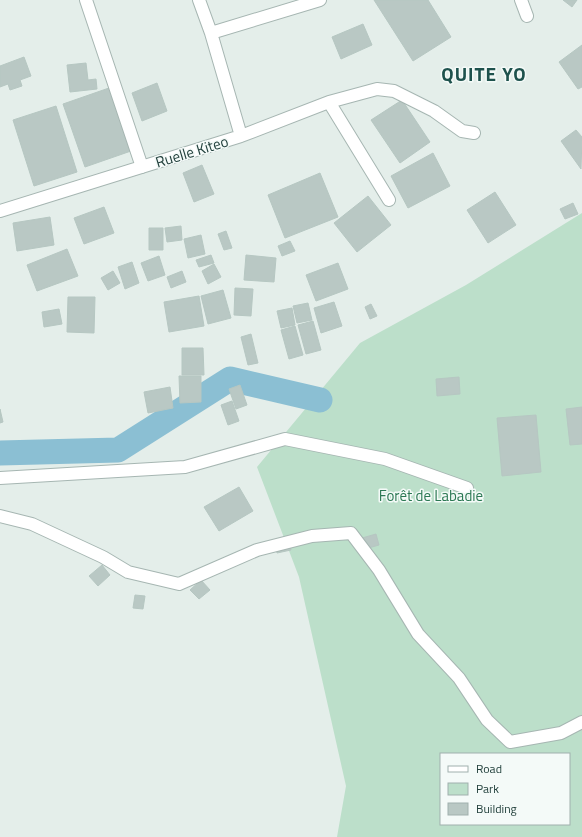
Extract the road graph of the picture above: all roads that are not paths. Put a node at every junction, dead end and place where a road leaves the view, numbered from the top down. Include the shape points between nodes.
1 (86, 0) edge
2 (199, 0) edge
3 (320, 0) edge
4 (521, 0) edge
5 (527, 16) dead end
6 (210, 34) junction
7 (329, 102) junction
8 (474, 133) dead end
9 (241, 136) junction
10 (142, 167) junction
11 (389, 200) dead end
12 (0, 211) edge
13 (0, 478) edge
14 (467, 488) dead end
15 (0, 516) edge
16 (582, 722) edge

1 - 10 street
2 - 6 street, Ruelle Kiteo
3 - 6 street
4 - 5 street
6 - 9 street, Ruelle Kiteo
7 - 8 street via 377,89 394,91 434,111 462,131
7 - 9 street
7 - 11 street
9 - 10 street, Ruelle Kiteo
10 - 12 street, Ruelle Kiteo
13 - 14 street via 185,467 285,439 385,459
15 - 16 street via 32,524 103,556 128,572 179,584 257,550 312,536 352,533 379,570 418,634 459,678 487,720 510,742 561,733

